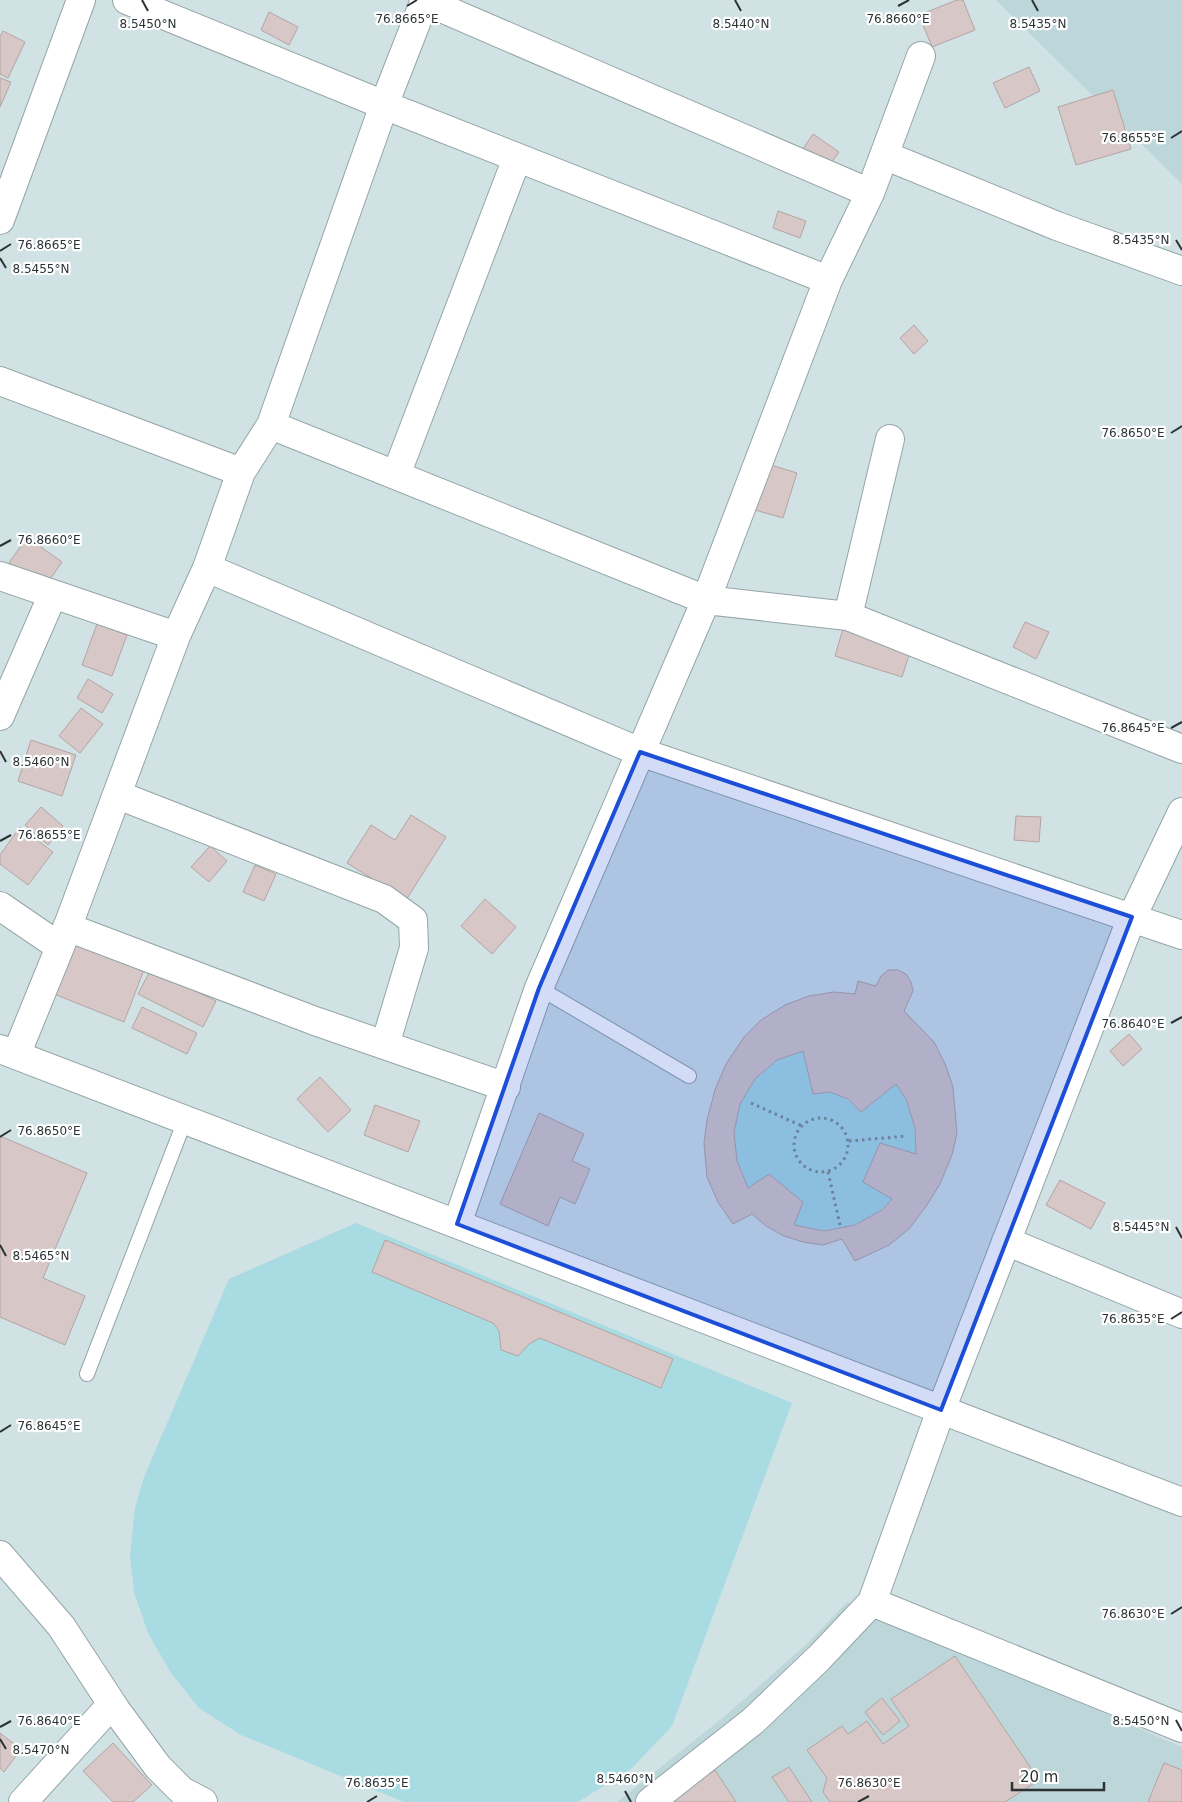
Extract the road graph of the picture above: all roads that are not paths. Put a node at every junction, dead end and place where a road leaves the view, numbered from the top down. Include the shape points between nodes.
1 (80, 0) edge
2 (127, 0) edge
3 (425, 0) edge
4 (921, 56) dead end
5 (384, 105) junction
6 (884, 155) junction
7 (517, 158) junction
8 (870, 193) junction
9 (0, 220) edge
10 (1182, 271) edge
11 (828, 280) junction
12 (0, 381) edge
13 (271, 424) junction
14 (890, 439) dead end
15 (242, 472) junction
16 (396, 475) junction
17 (207, 568) junction
18 (0, 576) edge
19 (53, 594) junction
20 (706, 600) junction
21 (848, 616) junction
22 (176, 636) junction
23 (0, 716) edge
24 (1182, 749) edge
25 (640, 752) junction
26 (118, 795) junction
27 (1182, 812) edge
28 (0, 906) edge
29 (1132, 917) junction
30 (1182, 935) edge
31 (64, 937) junction
32 (539, 988) junction
33 (385, 1045) junction
34 (8, 1052) edge
35 (689, 1076) dead end
36 (506, 1087) junction
37 (185, 1120) junction
38 (458, 1224) junction
39 (1006, 1242) junction
40 (1182, 1314) edge
41 (87, 1374) dead end
42 (941, 1410) junction
43 (1182, 1502) edge
44 (0, 1556) edge
45 (872, 1602) junction
46 (112, 1704) junction
47 (1182, 1728) edge
48 (23, 1802) edge
49 (203, 1802) edge
50 (650, 1802) edge

1 - 9 street
2 - 5 street
3 - 5 street
3 - 8 street
4 - 6 street
5 - 7 street
5 - 13 street
6 - 8 street
6 - 10 street via 1057,226
7 - 11 street
7 - 16 street
8 - 11 street
11 - 20 street
12 - 15 street
13 - 15 street
13 - 16 street
14 - 21 street
15 - 17 street
16 - 20 street
17 - 22 street
17 - 25 street
18 - 19 street
19 - 22 street
19 - 23 street
20 - 21 street
20 - 25 street
21 - 24 street
22 - 26 street
25 - 29 street
25 - 32 street
26 - 31 street
26 - 33 street via 384,899 413,920 414,948
27 - 29 street
28 - 31 street
29 - 30 street
29 - 39 street
31 - 33 street
31 - 34 street
32 - 35 lane
32 - 36 street
33 - 36 street
34 - 37 street
36 - 38 street
37 - 38 street
37 - 41 lane
38 - 42 street
39 - 40 street
39 - 42 street
42 - 43 street
42 - 45 street
44 - 46 street via 61,1626
45 - 47 street
45 - 50 street via 753,1721
46 - 48 street
46 - 49 street via 158,1767 182,1791

